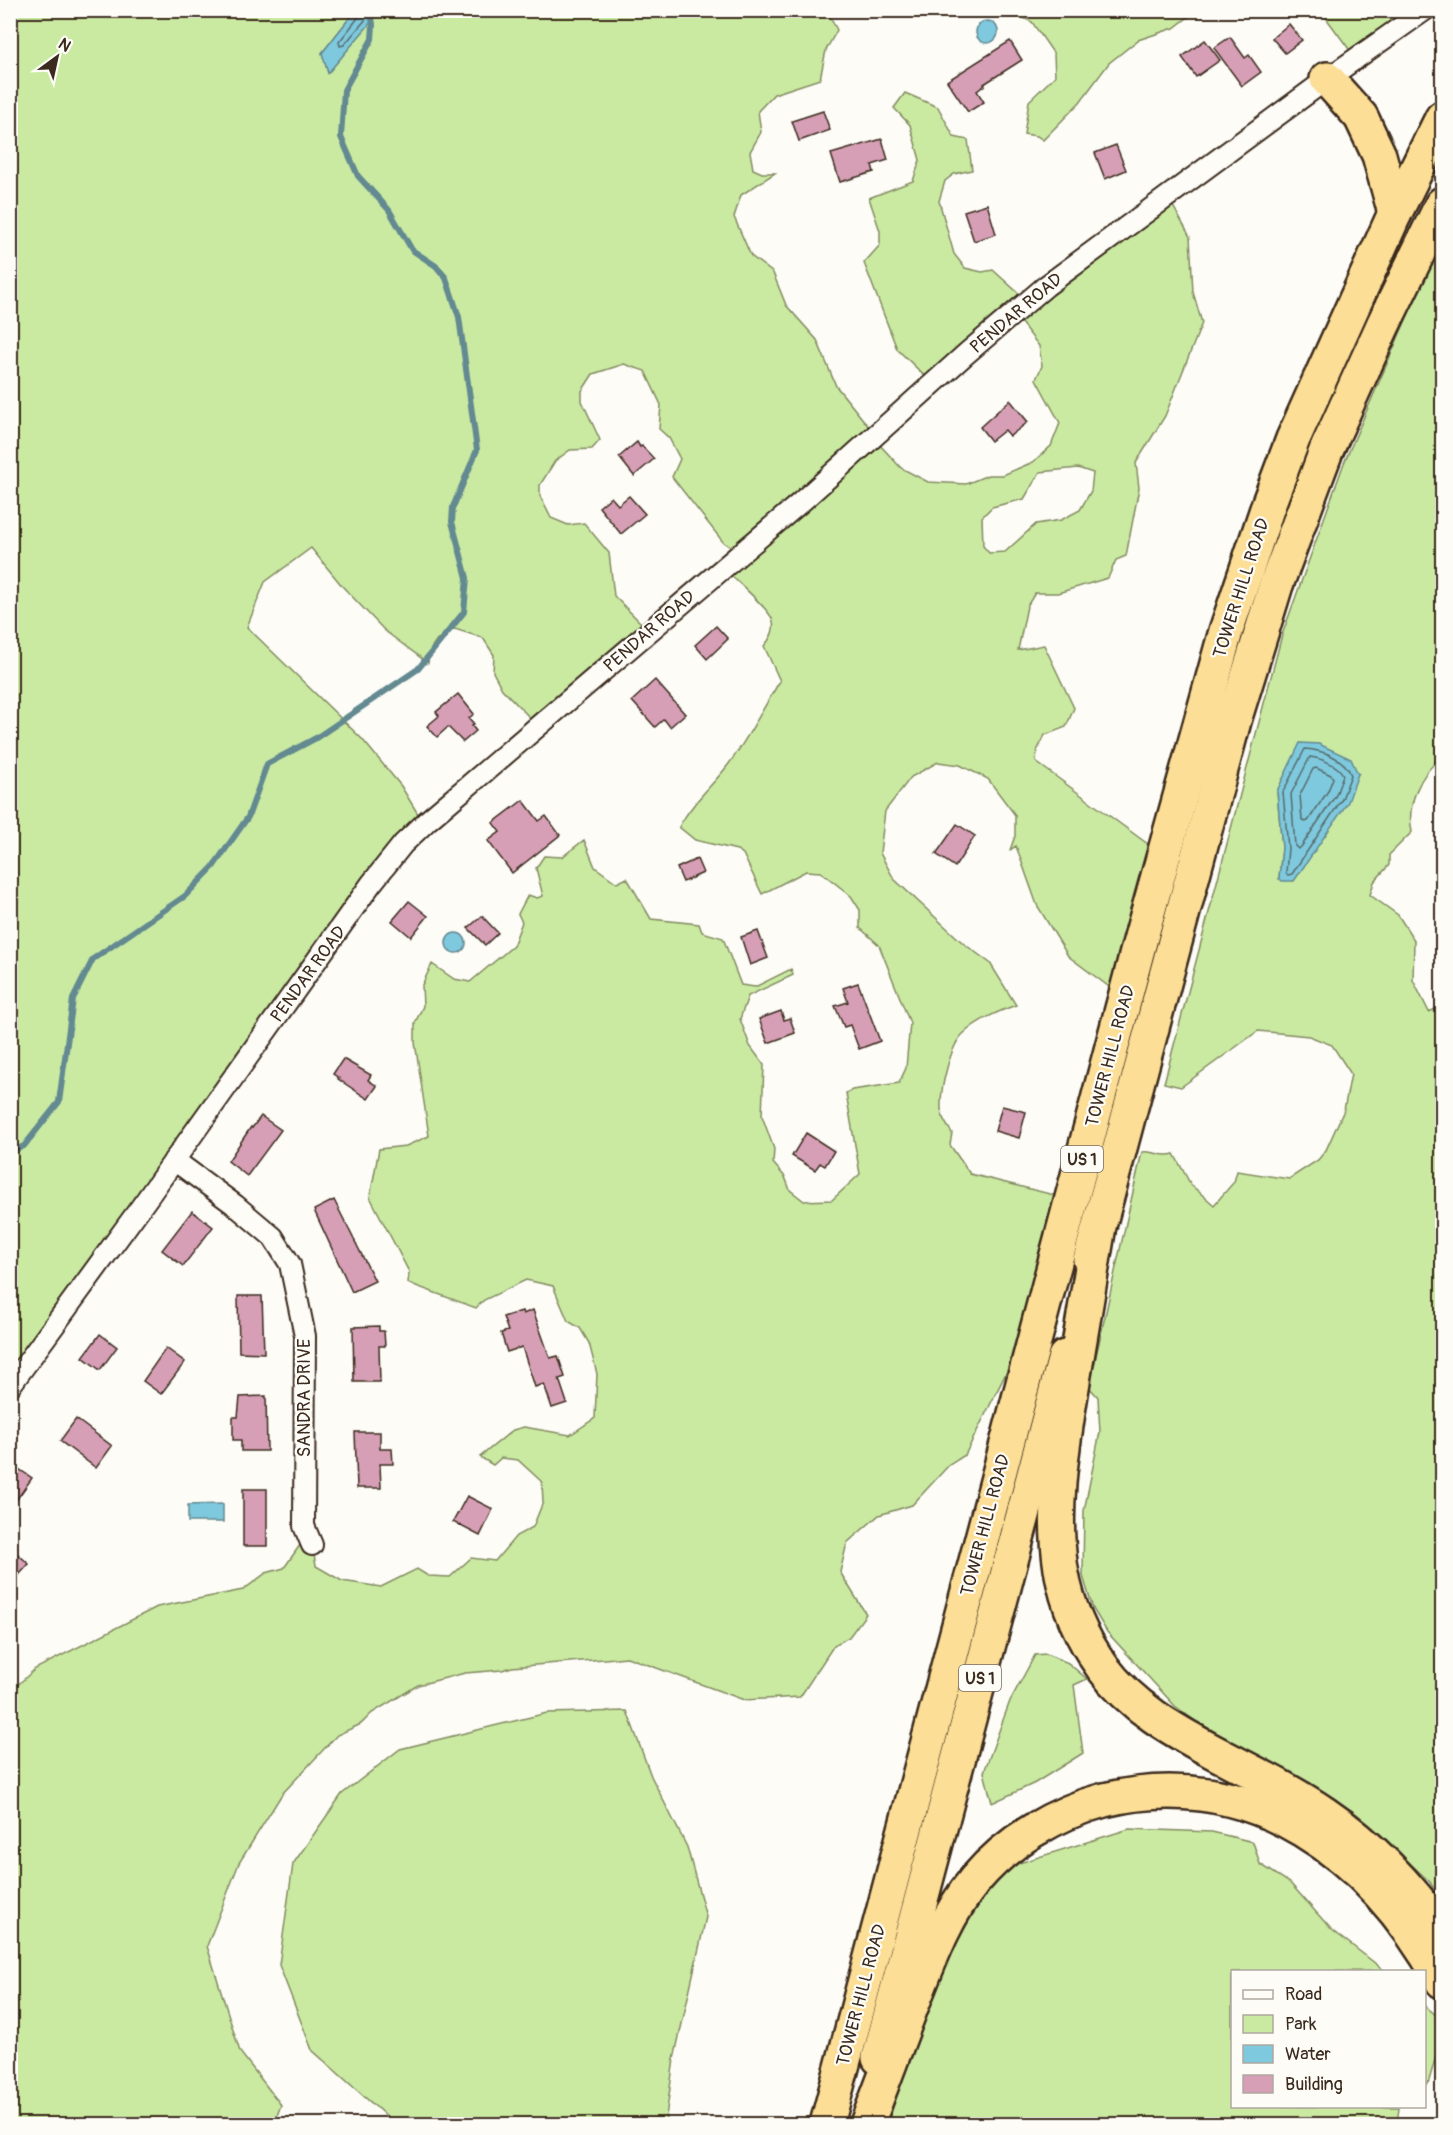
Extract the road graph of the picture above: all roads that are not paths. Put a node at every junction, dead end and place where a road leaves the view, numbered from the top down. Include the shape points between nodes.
1 (1423, 11) edge
2 (1327, 79) junction
3 (1443, 118) edge
4 (1443, 204) edge
5 (1395, 213) junction
6 (174, 1160) junction
7 (1098, 1232) junction
8 (10, 1386) edge
9 (312, 1545) dead end
10 (1443, 1932) edge
11 (1443, 1981) edge
12 (827, 2124) edge
13 (862, 2124) edge
14 (867, 2124) edge

1 - 2 street, PENDAR ROAD
2 - 5 highway via 1361,117 1379,155
2 - 6 street, PENDAR ROAD via 1046,286 801,502 427,821 371,884
3 - 5 highway, TOWER HILL ROAD / US 1
4 - 7 highway, TOWER HILL ROAD / US 1 via 1330,441 1276,585 1234,721
5 - 12 highway, TOWER HILL ROAD / US 1 via 1293,439 1226,632 1140,941
6 - 8 street, PENDAR ROAD
6 - 9 street, SANDRA DRIVE via 273,1237 290,1264 305,1336 304,1526
7 - 10 highway via 1066,1426 1059,1501 1061,1569 1081,1631 1104,1670 1138,1705 1348,1831 1409,1889
7 - 13 highway, TOWER HILL ROAD / US 1
11 - 14 highway via 1405,1924 1371,1887 1332,1850 1284,1820 1239,1801 1190,1793 1143,1793 1101,1801 1064,1814 1015,1842 987,1866 963,1895 934,1949

